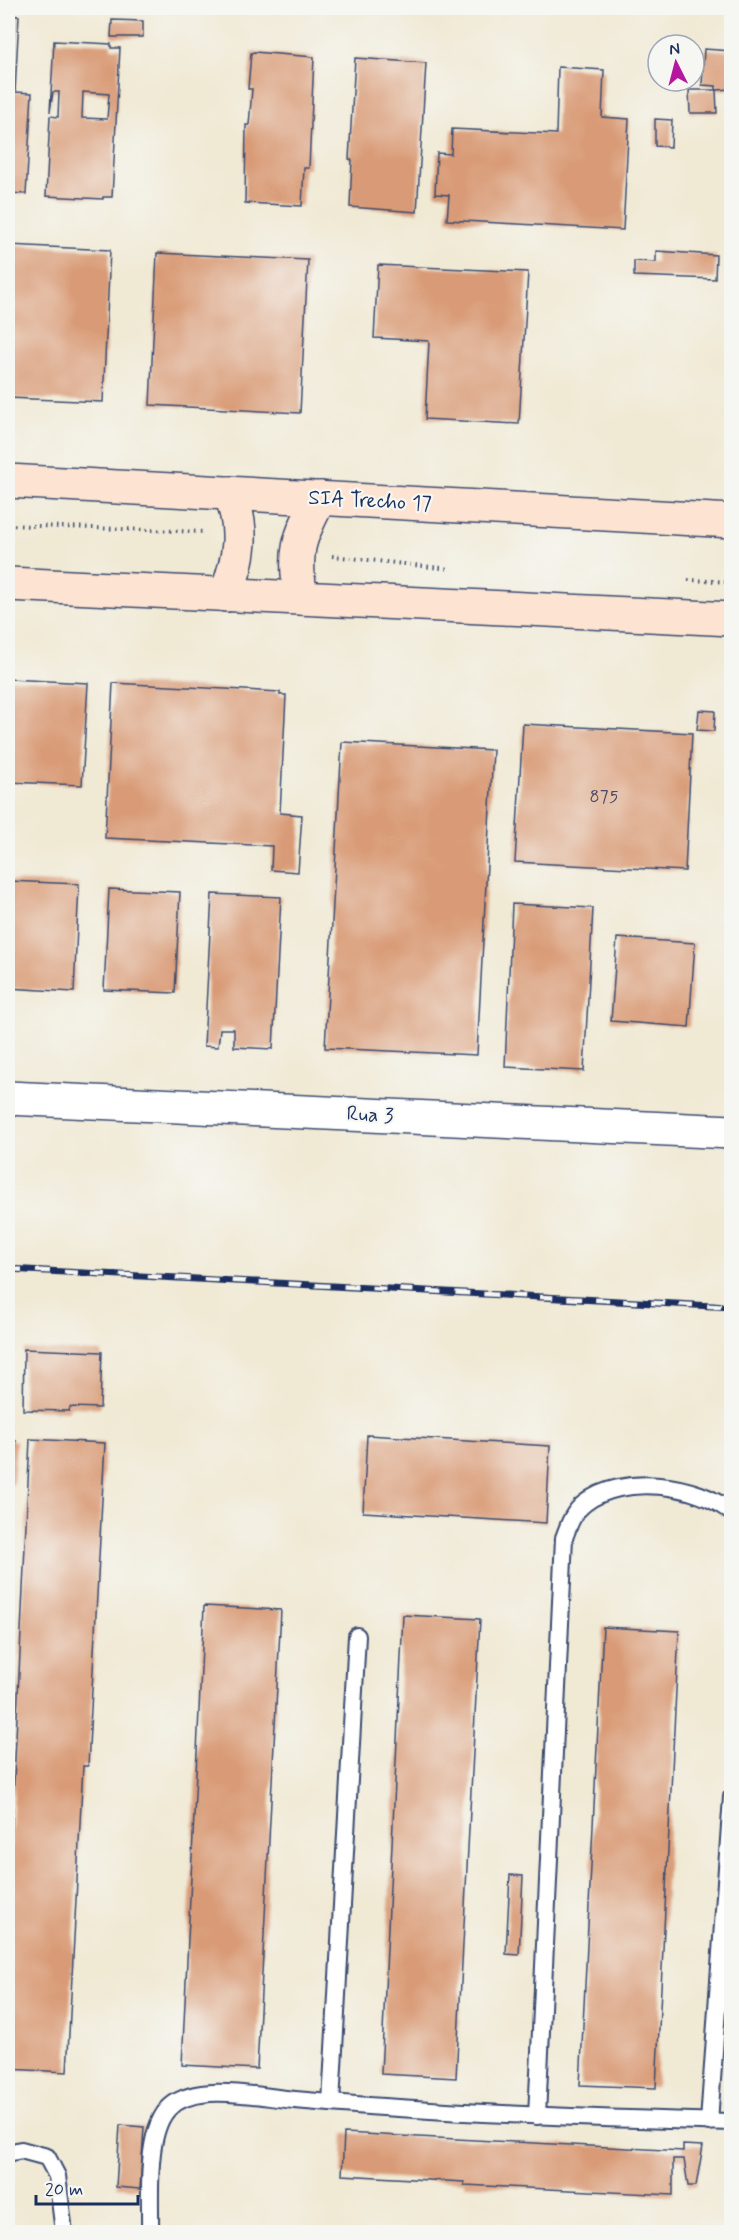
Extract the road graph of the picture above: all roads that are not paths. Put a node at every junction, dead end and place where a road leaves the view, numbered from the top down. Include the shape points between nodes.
1 (8, 481) edge
2 (230, 493) junction
3 (320, 498) junction
4 (732, 521) edge
5 (8, 584) edge
6 (226, 595) junction
7 (301, 598) junction
8 (732, 619) edge
9 (8, 1098) edge
10 (732, 1132) edge
11 (732, 1513) edge
12 (357, 1636) dead end
13 (732, 1797) edge
14 (331, 2103) junction
15 (537, 2116) junction
16 (709, 2122) junction
17 (732, 2122) edge
18 (8, 2153) edge
19 (64, 2232) edge
20 (150, 2232) edge

1 - 2 main road, SIA Trecho 17
2 - 3 main road, SIA Trecho 17
2 - 6 main road via 241,533 236,570
3 - 4 main road, SIA Trecho 17
3 - 7 main road via 304,527 297,552
5 - 6 main road
6 - 7 main road
7 - 8 main road
9 - 10 street, Rua 3
11 - 15 lane via 697,1492 633,1485 607,1490 585,1503 573,1515 564,1538
12 - 14 lane
13 - 16 lane
14 - 15 lane
14 - 20 lane via 230,2093 189,2094 170,2106 158,2123 153,2149
15 - 16 lane
16 - 17 lane
18 - 19 lane via 21,2150 47,2157 57,2176

